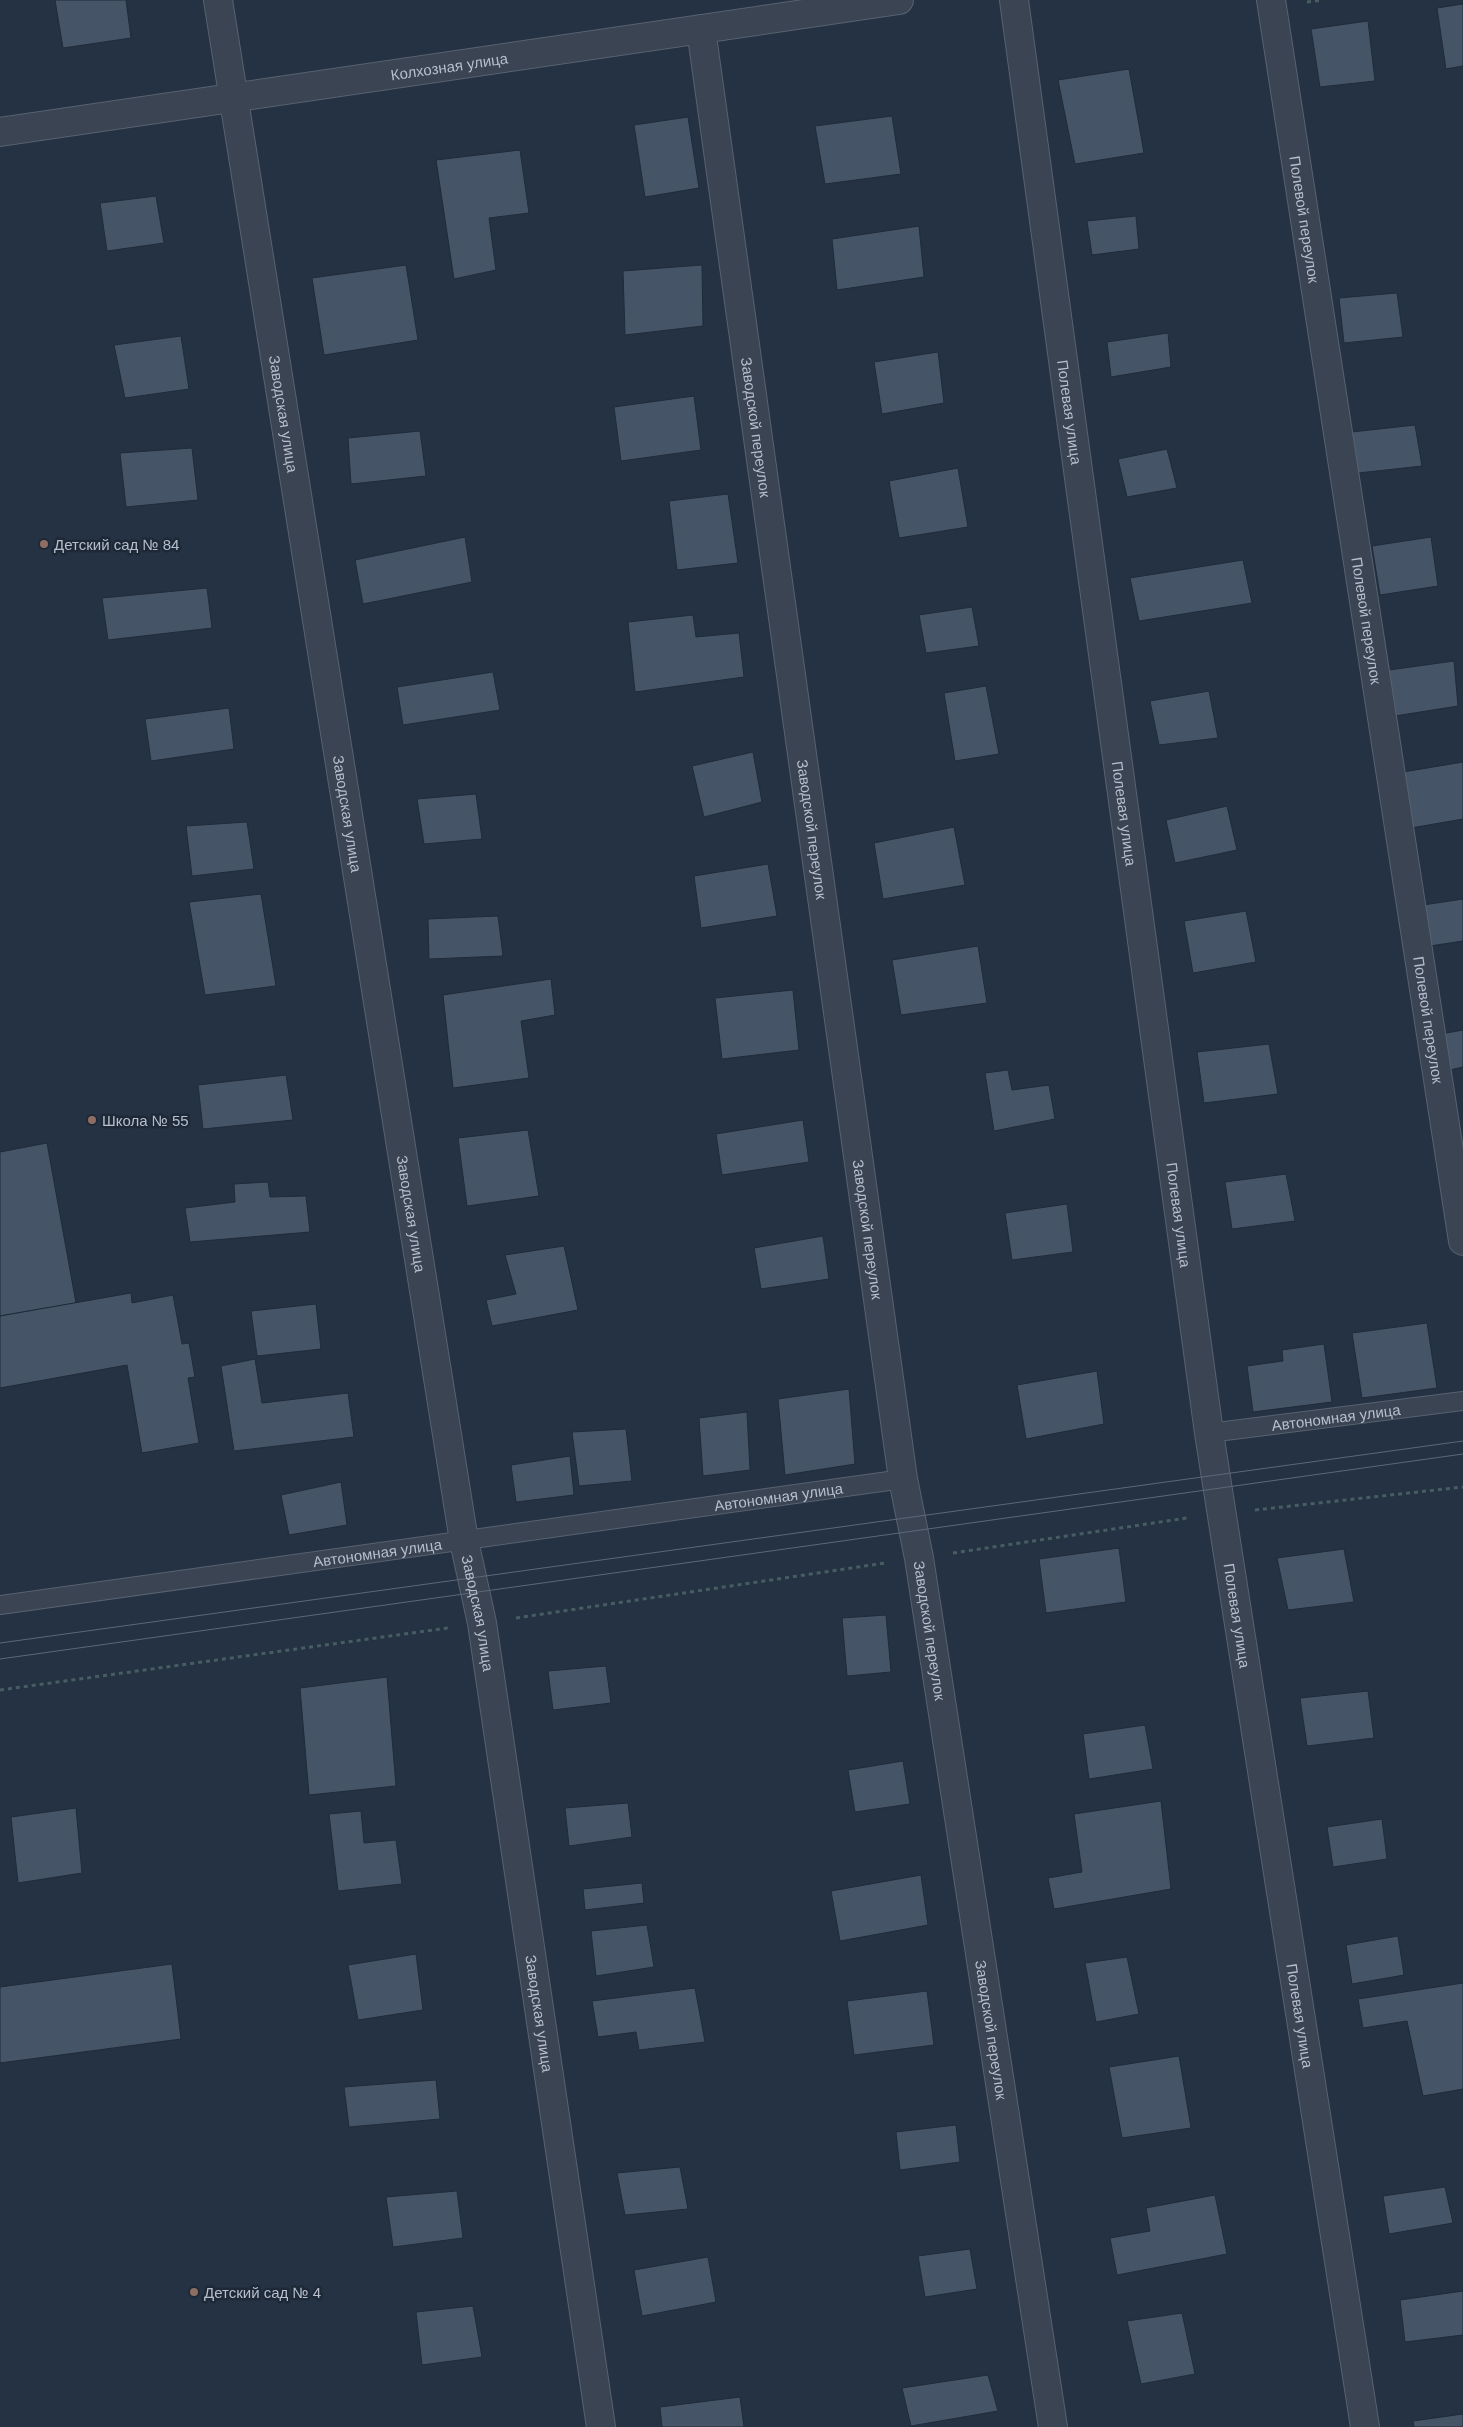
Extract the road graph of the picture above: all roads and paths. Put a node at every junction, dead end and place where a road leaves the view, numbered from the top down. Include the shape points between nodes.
1 (218, 0) edge
2 (899, 0) edge
3 (1014, 0) edge
4 (1272, 0) edge
5 (701, 29) junction
6 (234, 98) junction
7 (0, 132) edge
8 (1463, 1241) edge
9 (1463, 1401) edge
10 (1209, 1434) junction
11 (902, 1479) junction
12 (1463, 1487) edge
13 (1222, 1513) junction
14 (464, 1541) junction
15 (919, 1558) junction
16 (0, 1605) edge
17 (482, 1623) junction
18 (0, 1690) edge
19 (602, 2427) edge
20 (1053, 2427) edge
21 (1365, 2427) edge

1 - 6 street, Заводская улица
2 - 5 street, Колхозная улица
3 - 10 street, Полевая улица
4 - 8 street, Полевой переулок
5 - 6 street, Колхозная улица
5 - 11 street, Заводской переулок
6 - 7 street, Колхозная улица
6 - 14 street, Заводская улица
9 - 10 lane, Автономная улица
10 - 13 street, Полевая улица
11 - 14 lane, Автономная улица
11 - 15 street, Заводской переулок
12 - 13 path
13 - 15 path
13 - 21 street, Полевая улица
14 - 16 lane, Автономная улица
14 - 17 street, Заводская улица
15 - 17 path
15 - 20 street, Заводской переулок
17 - 18 path
17 - 19 street, Заводская улица

